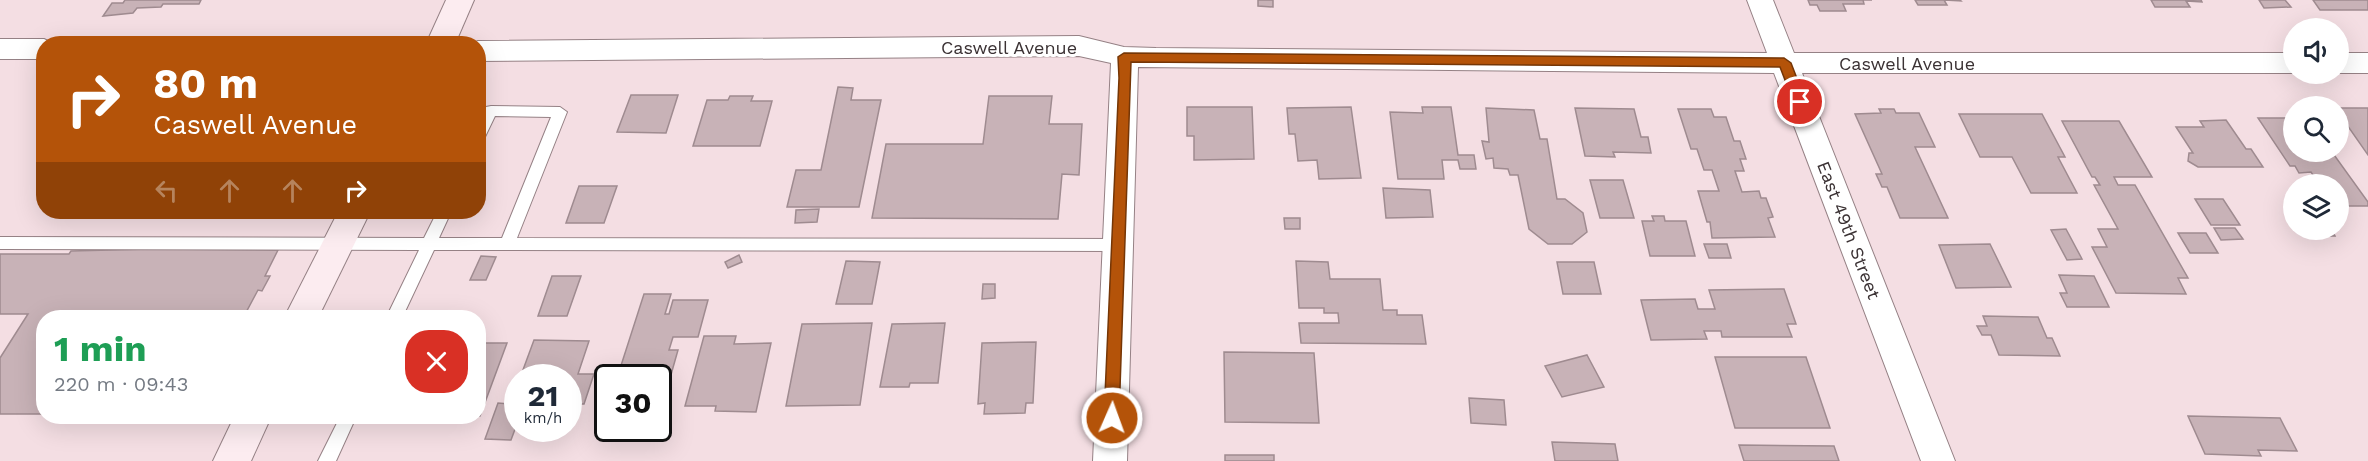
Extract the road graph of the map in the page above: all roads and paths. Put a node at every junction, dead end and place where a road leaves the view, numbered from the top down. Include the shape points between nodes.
1 (460, 0) edge
2 (1760, 0) edge
3 (444, 36) edge
4 (0, 49) edge
5 (36, 49) edge
6 (486, 51) edge
7 (1124, 57) junction
8 (1784, 63) junction
9 (2283, 63) edge
10 (2349, 63) edge
11 (2368, 63) edge
12 (486, 121) edge
13 (350, 219) edge
14 (441, 219) edge
15 (0, 243) edge
16 (337, 244) junction
17 (429, 244) junction
18 (507, 244) junction
19 (1119, 245) junction
20 (305, 310) edge
21 (398, 310) edge
22 (250, 424) edge
23 (345, 424) edge
24 (232, 461) edge
25 (327, 461) edge
26 (1110, 461) edge
27 (1938, 461) edge

1 - 3 main road
2 - 8 street, East 49th Street
4 - 5 street
6 - 7 street, Caswell Avenue via 1079,46
7 - 8 street, Caswell Avenue
7 - 19 street
8 - 9 street, Caswell Avenue
8 - 27 street, East 49th Street
10 - 11 street
12 - 18 lane via 491,111 560,112
13 - 16 main road
14 - 17 lane
15 - 16 lane
16 - 17 lane
16 - 20 main road
17 - 18 lane
17 - 21 lane
18 - 19 lane
19 - 26 street
22 - 24 main road
23 - 25 lane

